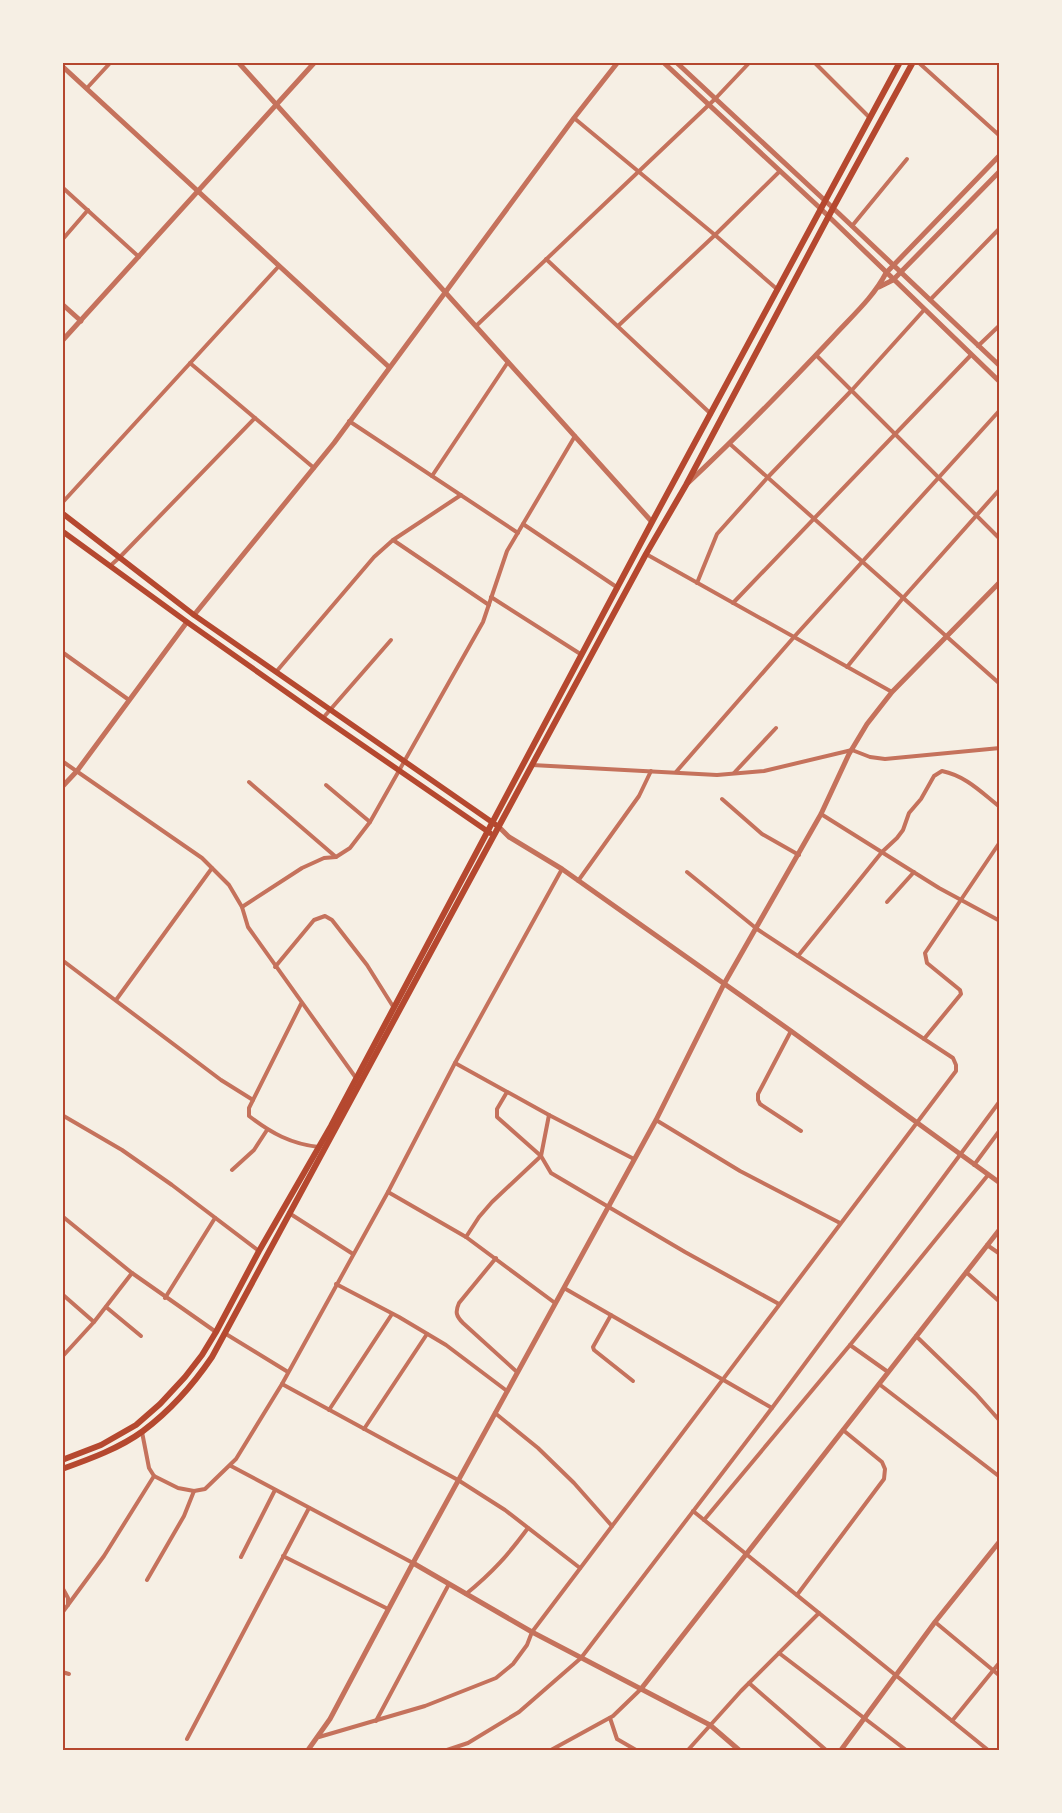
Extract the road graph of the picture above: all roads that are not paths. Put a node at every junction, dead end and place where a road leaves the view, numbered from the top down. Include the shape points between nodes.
1 (111, 62) edge
2 (238, 62) edge
3 (315, 62) edge
4 (618, 62) edge
5 (663, 62) edge
6 (676, 62) edge
7 (750, 62) edge
8 (814, 62) edge
9 (900, 62) edge
10 (913, 62) edge
11 (918, 62) edge
12 (62, 66) edge
13 (87, 88) junction
14 (715, 99) junction
15 (277, 104) junction
16 (709, 105) junction
17 (574, 118) junction
18 (870, 118) junction
19 (1000, 136) edge
20 (1000, 156) edge
21 (907, 160) dead end
22 (780, 171) junction
23 (1000, 171) edge
24 (638, 172) junction
25 (62, 187) edge
26 (198, 191) junction
27 (825, 200) junction
28 (833, 208) junction
29 (821, 209) junction
30 (88, 210) junction
31 (829, 216) junction
32 (852, 226) junction
33 (1000, 228) edge
34 (715, 235) junction
35 (62, 240) edge
36 (139, 257) junction
37 (546, 259) junction
38 (893, 265) junction
39 (279, 266) junction
40 (901, 272) junction
41 (886, 273) junction
42 (893, 280) junction
43 (879, 287) junction
44 (778, 290) junction
45 (444, 291) junction
46 (930, 300) junction
47 (62, 304) edge
48 (924, 310) junction
49 (80, 321) junction
50 (1000, 325) edge
51 (476, 326) junction
52 (618, 326) junction
53 (62, 341) edge
54 (978, 346) junction
55 (816, 354) junction
56 (971, 355) junction
57 (508, 362) junction
58 (190, 363) junction
59 (1000, 366) edge
60 (389, 367) junction
61 (1000, 382) edge
62 (852, 390) junction
63 (1000, 410) edge
64 (710, 414) junction
65 (255, 418) junction
66 (349, 421) junction
67 (895, 433) junction
68 (575, 436) junction
69 (730, 444) junction
70 (314, 468) junction
71 (432, 476) junction
72 (768, 477) junction
73 (939, 477) junction
74 (686, 485) junction
75 (1000, 489) edge
76 (461, 495) junction
77 (62, 504) edge
78 (62, 513) edge
79 (977, 514) junction
80 (815, 519) junction
81 (652, 522) junction
82 (523, 524) junction
83 (62, 531) edge
84 (518, 533) junction
85 (1000, 539) edge
86 (393, 540) junction
87 (646, 554) junction
88 (120, 557) junction
89 (862, 561) junction
90 (110, 566) junction
91 (1000, 582) edge
92 (697, 583) junction
93 (618, 588) junction
94 (492, 597) junction
95 (903, 598) junction
96 (733, 603) junction
97 (489, 605) junction
98 (194, 615) junction
99 (187, 622) junction
100 (946, 636) junction
101 (794, 637) junction
102 (391, 640) dead end
103 (62, 652) edge
104 (582, 655) junction
105 (847, 667) junction
106 (276, 672) junction
107 (1000, 684) edge
108 (892, 692) junction
109 (129, 700) junction
110 (330, 710) junction
111 (323, 718) junction
112 (776, 728) dead end
113 (1000, 748) edge
114 (851, 752) junction
115 (404, 760) junction
116 (62, 761) edge
117 (532, 765) junction
118 (398, 770) junction
119 (77, 771) junction
120 (651, 771) junction
121 (676, 772) junction
122 (734, 773) junction
123 (249, 782) dead end
124 (326, 785) dead end
125 (62, 787) edge
126 (722, 799) dead end
127 (1000, 807) edge
128 (821, 814) junction
129 (370, 822) junction
130 (492, 822) junction
131 (499, 827) junction
132 (487, 831) junction
133 (494, 836) junction
134 (509, 837) junction
135 (1000, 842) edge
136 (882, 852) junction
137 (799, 855) junction
138 (336, 856) junction
139 (212, 868) junction
140 (562, 869) junction
141 (687, 872) dead end
142 (914, 872) junction
143 (578, 881) junction
144 (961, 900) junction
145 (887, 902) dead end
146 (242, 907) junction
147 (1000, 921) edge
148 (757, 928) junction
149 (798, 956) junction
150 (62, 960) edge
151 (275, 968) junction
152 (724, 984) junction
153 (116, 1000) junction
154 (301, 1004) junction
155 (394, 1008) junction
156 (791, 1031) junction
157 (924, 1039) junction
158 (455, 1063) junction
159 (356, 1078) junction
160 (507, 1092) junction
161 (253, 1100) junction
162 (1000, 1101) edge
163 (62, 1115) edge
164 (549, 1115) junction
165 (656, 1120) junction
166 (917, 1122) junction
167 (267, 1130) junction
168 (1000, 1130) edge
169 (801, 1131) dead end
170 (319, 1147) junction
171 (960, 1155) junction
172 (541, 1156) junction
173 (634, 1159) junction
174 (974, 1165) junction
175 (232, 1170) dead end
176 (988, 1175) junction
177 (1000, 1183) edge
178 (388, 1192) junction
179 (607, 1206) junction
180 (290, 1213) junction
181 (62, 1216) edge
182 (216, 1218) junction
183 (840, 1223) junction
184 (1000, 1229) edge
185 (466, 1237) junction
186 (987, 1245) junction
187 (259, 1251) junction
188 (352, 1254) junction
189 (1000, 1254) edge
190 (496, 1258) junction
191 (966, 1272) junction
192 (132, 1274) junction
193 (336, 1284) junction
194 (564, 1288) junction
195 (62, 1294) edge
196 (165, 1298) junction
197 (1000, 1302) edge
198 (555, 1303) junction
199 (779, 1304) junction
200 (106, 1307) junction
201 (392, 1314) junction
202 (611, 1315) junction
203 (94, 1322) junction
204 (216, 1332) junction
205 (226, 1334) junction
206 (427, 1334) junction
207 (141, 1336) dead end
208 (916, 1336) junction
209 (850, 1345) junction
210 (62, 1357) edge
211 (288, 1372) junction
212 (517, 1372) junction
213 (888, 1372) junction
214 (723, 1379) junction
215 (633, 1381) dead end
216 (282, 1384) junction
217 (879, 1384) junction
218 (507, 1391) junction
219 (772, 1408) junction
220 (329, 1410) junction
221 (495, 1413) junction
222 (1000, 1421) edge
223 (364, 1429) junction
224 (843, 1430) junction
225 (142, 1432) junction
226 (62, 1460) edge
227 (230, 1466) junction
228 (62, 1469) edge
229 (154, 1476) junction
230 (1000, 1477) edge
231 (458, 1480) junction
232 (276, 1490) junction
233 (194, 1491) junction
234 (309, 1508) junction
235 (693, 1511) junction
236 (704, 1520) junction
237 (612, 1526) junction
238 (528, 1528) junction
239 (1000, 1541) edge
240 (746, 1554) junction
241 (283, 1556) junction
242 (241, 1557) dead end
243 (413, 1563) junction
244 (580, 1568) junction
245 (147, 1580) dead end
246 (449, 1584) junction
247 (62, 1587) edge
248 (466, 1594) junction
249 (797, 1595) junction
250 (68, 1606) junction
251 (388, 1609) junction
252 (62, 1613) edge
253 (819, 1613) junction
254 (935, 1622) junction
255 (532, 1632) junction
256 (779, 1653) junction
257 (581, 1658) junction
258 (1000, 1662) edge
259 (993, 1670) junction
260 (62, 1672) edge
261 (69, 1674) dead end
262 (896, 1676) junction
263 (1000, 1676) edge
264 (749, 1683) junction
265 (641, 1689) junction
266 (610, 1718) junction
267 (865, 1719) junction
268 (376, 1720) junction
269 (952, 1721) junction
270 (710, 1725) junction
271 (319, 1737) junction
272 (187, 1739) dead end
273 (308, 1750) edge
274 (447, 1750) edge
275 (550, 1750) edge
276 (636, 1750) edge
277 (688, 1750) edge
278 (738, 1750) edge
279 (826, 1750) edge
280 (840, 1750) edge
281 (906, 1750) edge
282 (988, 1750) edge

1 - 13 street
2 - 15 street
3 - 15 street
4 - 17 street
5 - 16 street
6 - 14 street
7 - 14 street
8 - 18 street
9 - 18 main road
10 - 28 main road
11 - 19 street
12 - 13 street
13 - 26 street
14 - 16 street
14 - 27 street
15 - 26 street
15 - 45 street
16 - 22 street
16 - 24 street
17 - 24 street
17 - 45 street
18 - 27 main road
20 - 38 street
21 - 32 street
22 - 29 street
22 - 34 street
23 - 40 street
24 - 34 street
24 - 37 street
25 - 30 street
26 - 36 street
26 - 39 street
27 - 28 street
27 - 29 main road
28 - 31 main road
28 - 32 street
29 - 31 street
29 - 44 main road
30 - 35 street
30 - 36 street
31 - 41 street
31 - 74 main road
32 - 38 street
33 - 46 street
34 - 44 street
34 - 52 street
36 - 49 street
37 - 51 street
37 - 52 street
38 - 40 street
38 - 41 street
39 - 58 street
39 - 60 street
40 - 42 street
40 - 46 street
41 - 42 street
41 - 43 street
42 - 43 street
42 - 48 street
43 - 55 street
44 - 64 main road
45 - 51 street
45 - 60 street
46 - 54 street
47 - 49 street
48 - 56 street
48 - 62 street
49 - 53 street
50 - 54 street
51 - 57 street
52 - 64 street
54 - 59 street
55 - 62 street
55 - 69 street
56 - 61 street
56 - 67 street
57 - 68 street
57 - 71 street
58 - 65 street
58 - 77 street
60 - 66 street
62 - 67 street
62 - 72 street
63 - 73 street
64 - 81 main road
65 - 70 street
65 - 88 street
66 - 70 street
66 - 71 street
67 - 73 street
67 - 80 street
68 - 81 street
68 - 82 street
69 - 72 street
69 - 74 street
70 - 98 street
71 - 76 street
72 - 80 street
72 - 92 street via 717,534
73 - 79 street
73 - 89 street
74 - 87 main road
75 - 79 street
76 - 84 street
76 - 86 street
78 - 88 main road
79 - 85 street
79 - 95 street
80 - 89 street
80 - 96 street
81 - 93 main road
82 - 84 street
82 - 93 street
83 - 90 main road
84 - 94 street via 507,551
86 - 97 street
86 - 106 street via 374,557
87 - 92 street
87 - 117 main road
88 - 90 street
88 - 98 main road
89 - 95 street
89 - 101 street
90 - 99 main road
91 - 100 street
92 - 96 street
93 - 104 main road
94 - 97 street
94 - 104 street
95 - 100 street
95 - 105 street
96 - 101 street
97 - 115 street via 483,622
98 - 106 main road
99 - 109 street
99 - 111 main road
100 - 107 street
100 - 108 street
101 - 105 street
101 - 121 street
102 - 110 street
103 - 109 street
104 - 130 main road
105 - 108 street
106 - 110 main road
108 - 114 street via 867,724
109 - 119 street
110 - 111 street
110 - 115 main road
111 - 118 main road
112 - 122 street
113 - 114 street via 885,759
114 - 122 street via 764,771
114 - 128 street
115 - 118 street
115 - 130 main road
116 - 119 street
117 - 120 street
117 - 131 main road
118 - 129 street
118 - 132 main road
119 - 125 street
119 - 139 street
120 - 121 street
120 - 143 street via 639,796
121 - 122 street
123 - 138 street
124 - 129 street
126 - 137 street via 762,834
127 - 136 street via 967,780 942,771 934,776 909,813 903,830
128 - 136 street
128 - 137 street
129 - 138 street via 350,848
130 - 131 main road
130 - 132 main road
131 - 133 main road
131 - 134 street
132 - 133 main road
132 - 155 main road
133 - 134 street
133 - 180 main road
134 - 140 street
135 - 144 street
136 - 142 street
136 - 149 street
137 - 148 street
138 - 146 street via 302,868
139 - 146 street via 229,885
139 - 153 street
140 - 143 street
140 - 158 street
141 - 148 street
142 - 144 street
142 - 145 street
143 - 152 street
144 - 147 street
144 - 157 street via 925,954 927,963 961,994
146 - 151 street via 248,928
148 - 149 street
148 - 152 street
149 - 157 street
150 - 153 street
151 - 154 street
151 - 155 street via 314,920 325,916 332,920 367,965
152 - 156 street
152 - 165 street
153 - 161 street via 221,1080
154 - 159 street
154 - 161 street
155 - 159 main road
156 - 166 street
156 - 169 street via 758,1094 758,1100
157 - 166 street via 953,1058 956,1071
158 - 160 street
158 - 178 street
159 - 170 main road
160 - 164 street
160 - 172 street via 497,1109 497,1117
161 - 167 street via 249,1116
162 - 171 street
163 - 182 street via 122,1150
164 - 172 street
164 - 173 street
165 - 173 street
165 - 183 street via 740,1171
166 - 171 street
166 - 183 street
167 - 170 street via 283,1139
167 - 175 street via 254,1150
168 - 174 street
170 - 187 main road
171 - 174 street
171 - 219 street
172 - 179 street via 552,1173
172 - 185 street via 492,1202
173 - 179 street
174 - 176 street
176 - 177 street
176 - 209 street
178 - 185 street
178 - 188 street
179 - 194 street
179 - 199 street
180 - 188 street
180 - 205 main road
181 - 192 street
182 - 187 street
182 - 196 street
183 - 199 street
184 - 186 street
185 - 190 street
186 - 189 street
186 - 191 street
187 - 204 main road
188 - 193 street
190 - 198 street
190 - 212 street via 455,1311 463,1323
191 - 197 street
191 - 208 street
192 - 196 street
192 - 200 street
193 - 201 street
193 - 211 street
194 - 198 street
194 - 202 street
195 - 203 street
196 - 204 street
198 - 212 street
199 - 214 street
200 - 203 street
200 - 207 street
201 - 206 street
201 - 220 street
202 - 214 street
202 - 215 street via 593,1347
203 - 210 street
204 - 226 main road via 185,1378 136,1425 101,1445
205 - 211 street
205 - 225 main road via 195,1382
206 - 218 street
206 - 223 street
208 - 213 street
208 - 222 street
209 - 213 street
209 - 236 street
211 - 216 street
212 - 218 street
213 - 217 street
214 - 219 street
214 - 237 street
216 - 220 street
216 - 227 street
217 - 224 street
217 - 230 street
218 - 221 street
219 - 235 street
220 - 223 street
221 - 231 street
221 - 237 street via 544,1454
223 - 231 street
224 - 240 street
224 - 249 street via 882,1462 884,1479
225 - 228 main road via 98,1456
225 - 229 street via 149,1468
227 - 232 street
227 - 233 street via 205,1488
229 - 233 street via 178,1488
229 - 250 street
231 - 238 street
231 - 243 street
232 - 234 street
232 - 242 street
233 - 245 street via 184,1516
234 - 241 street
234 - 243 street
235 - 236 street
235 - 257 street
236 - 240 street
237 - 244 street
238 - 244 street
238 - 248 street via 490,1575
239 - 254 street
240 - 249 street
240 - 265 street
241 - 251 street
241 - 272 street
243 - 246 street
243 - 251 street
244 - 255 street
246 - 248 street
246 - 268 street
247 - 250 street
248 - 255 street
249 - 253 street
250 - 252 street
251 - 271 street
253 - 256 street
253 - 262 street
254 - 259 street
254 - 262 street
255 - 257 street
255 - 268 street via 514,1664 496,1678 425,1706
256 - 264 street
256 - 267 street
257 - 265 street
257 - 274 street via 519,1712 468,1743
258 - 259 street
259 - 263 street
259 - 269 street
260 - 261 street
262 - 267 street
262 - 269 street
264 - 270 street
264 - 279 street
265 - 266 street
265 - 270 street
266 - 275 street
266 - 276 street via 617,1739
267 - 280 street
267 - 281 street
268 - 271 street
269 - 282 street
270 - 277 street
270 - 278 street
271 - 273 street

